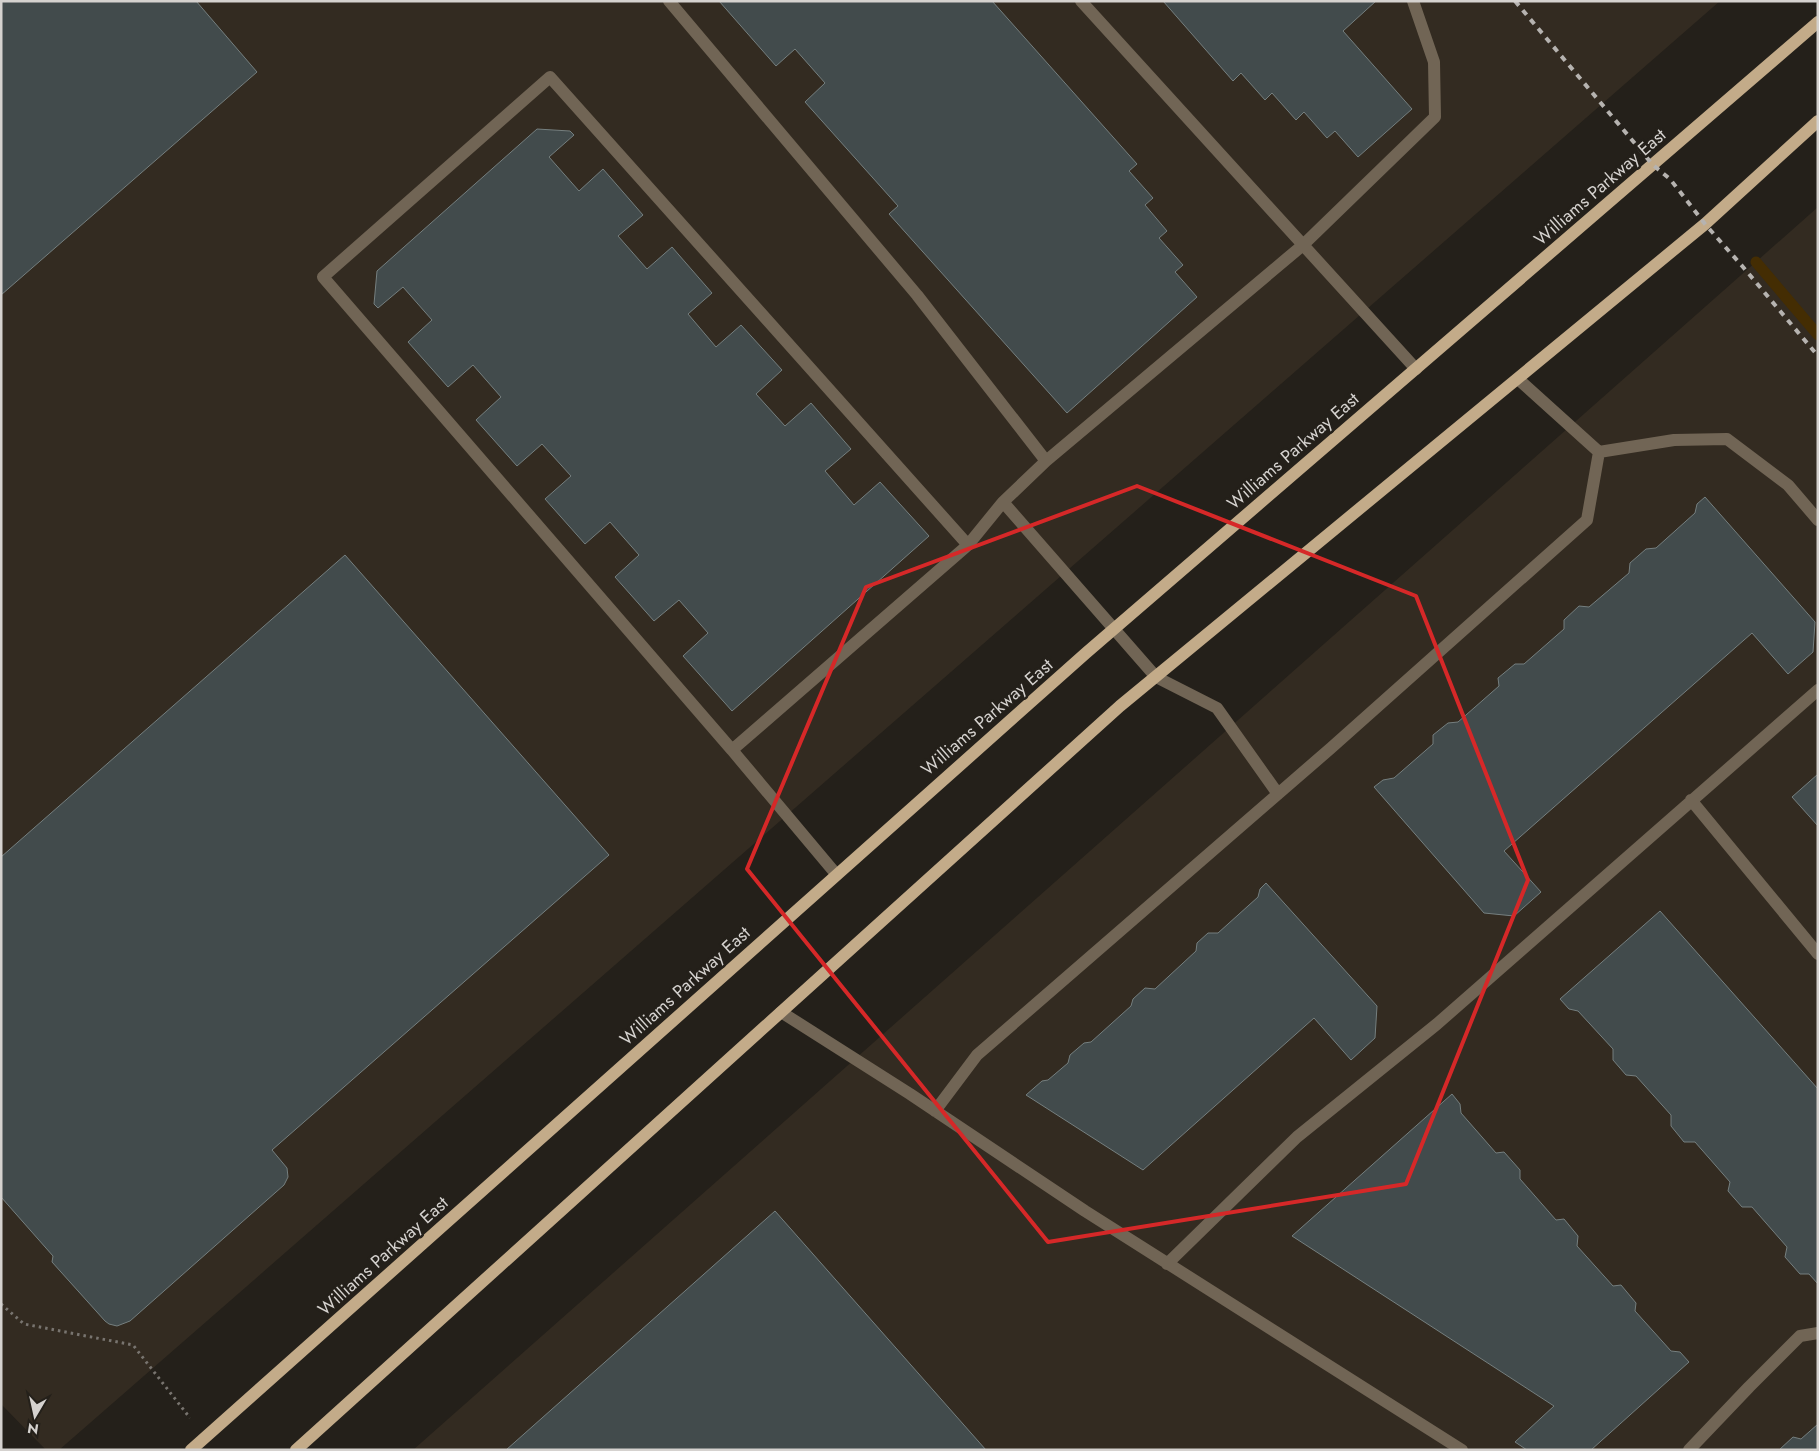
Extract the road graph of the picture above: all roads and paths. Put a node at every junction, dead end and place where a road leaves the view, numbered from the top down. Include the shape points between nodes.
1 (669, 1) edge
2 (1082, 1) edge
3 (1413, 1) edge
4 (1818, 22) edge
5 (1818, 120) edge
6 (1302, 245) junction
7 (1416, 369) junction
8 (1518, 379) junction
9 (1599, 452) junction
10 (1046, 460) junction
11 (1003, 502) junction
12 (1818, 520) edge
13 (968, 545) junction
14 (1115, 628) junction
15 (1156, 677) junction
16 (1818, 690) edge
17 (732, 750) junction
18 (1278, 794) junction
19 (1691, 800) junction
20 (836, 874) junction
21 (1818, 954) edge
22 (781, 1012) junction
23 (935, 1111) junction
24 (1167, 1264) junction
25 (1, 1304) edge
26 (1818, 1333) edge
27 (205, 1437) junction
28 (191, 1450) edge
29 (296, 1450) edge
30 (1462, 1450) edge
31 (1689, 1450) edge

1 - 10 lane via 917,295
2 - 6 lane
3 - 6 lane via 1434,62 1435,117
4 - 7 main road, Williams Parkway East
5 - 8 main road via 1705,224
6 - 7 lane
6 - 10 lane
7 - 14 main road, Williams Parkway East
8 - 9 lane
8 - 15 main road
9 - 12 lane via 1674,440 1727,439 1788,485
9 - 18 lane via 1587,520
10 - 11 lane
11 - 13 lane
11 - 14 lane
13 - 17 lane
13 - 17 lane via 550,77 543,83 323,277
14 - 15 lane
14 - 20 main road, Williams Parkway East
15 - 18 lane via 1217,708
15 - 22 main road
16 - 19 lane
17 - 20 lane
18 - 23 lane via 977,1056
19 - 21 lane
19 - 24 lane via 1438,1024 1297,1137
20 - 27 main road, Williams Parkway East
22 - 23 lane
22 - 29 main road
23 - 24 lane
24 - 30 lane
25 - 27 path via 24,1324 133,1345
26 - 31 lane via 1800,1336
27 - 28 main road, Williams Parkway East

